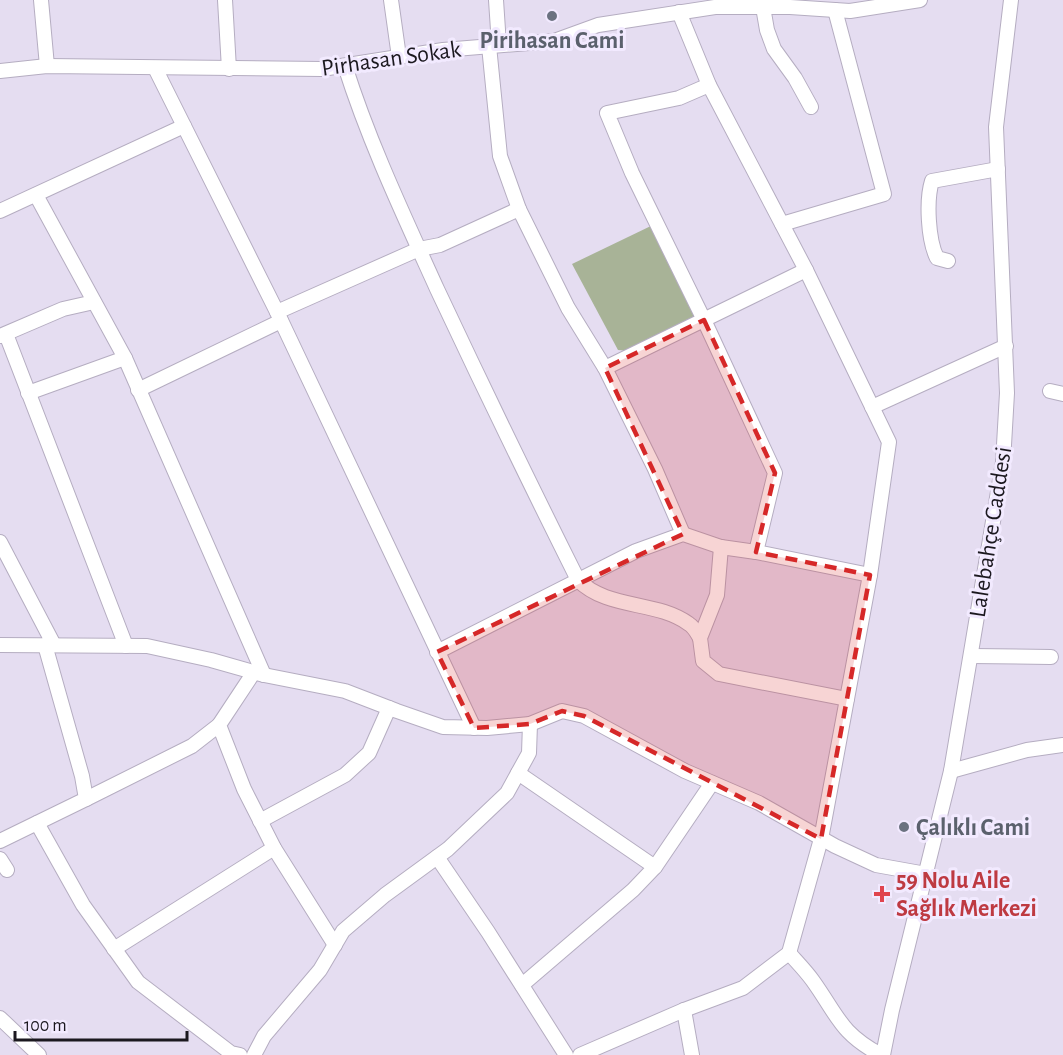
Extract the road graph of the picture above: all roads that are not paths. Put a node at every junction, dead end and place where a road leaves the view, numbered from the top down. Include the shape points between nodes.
1 (41, 0) edge
2 (225, 0) edge
3 (391, 0) edge
4 (496, 0) edge
5 (920, 0) edge
6 (1011, 0) edge
7 (713, 3) edge
8 (790, 3) edge
9 (763, 7) junction
10 (835, 10) junction
11 (679, 12) junction
12 (494, 46) junction
13 (399, 57) junction
14 (47, 66) junction
15 (345, 66) junction
16 (156, 68) junction
17 (229, 69) junction
18 (0, 71) edge
19 (709, 86) junction
20 (811, 107) dead end
21 (184, 126) junction
22 (998, 170) junction
23 (36, 195) junction
24 (519, 209) junction
25 (0, 211) edge
26 (782, 224) junction
27 (419, 249) junction
28 (948, 261) dead end
29 (806, 270) junction
30 (94, 302) junction
31 (279, 316) junction
32 (704, 320) junction
33 (3, 335) edge
34 (1005, 346) junction
35 (125, 358) junction
36 (605, 368) junction
37 (138, 390) junction
38 (28, 393) junction
39 (872, 407) junction
40 (683, 534) junction
41 (0, 542) edge
42 (721, 547) junction
43 (756, 552) junction
44 (870, 575) junction
45 (578, 580) junction
46 (700, 638) junction
47 (0, 645) edge
48 (49, 645) junction
49 (126, 646) junction
50 (437, 652) junction
51 (971, 656) junction
52 (1051, 657) dead end
53 (259, 673) junction
54 (847, 699) junction
55 (389, 708) junction
56 (530, 724) junction
57 (219, 725) junction
58 (474, 728) junction
59 (1063, 745) edge
60 (951, 771) junction
61 (518, 773) junction
62 (712, 783) junction
63 (86, 799) junction
64 (260, 821) junction
65 (38, 823) junction
66 (821, 839) junction
67 (0, 841) edge
68 (274, 848) junction
69 (437, 857) junction
70 (655, 867) junction
71 (926, 874) junction
72 (335, 945) junction
73 (114, 949) junction
74 (789, 953) junction
75 (522, 986) junction
76 (684, 1010) junction
77 (0, 1018) edge
78 (233, 1054) edge
79 (39, 1055) edge
80 (254, 1055) edge
81 (566, 1055) edge
82 (580, 1055) edge
83 (693, 1055) edge
84 (882, 1055) edge

1 - 14 street
2 - 17 street
3 - 13 street
4 - 12 street
5 - 10 street, Pirhasan Sokak
6 - 22 street, Lalebahçe Caddesi via 996,127
7 - 9 street, Pirhasan Sokak
7 - 11 street, Pirhasan Sokak
8 - 9 street, Pirhasan Sokak
8 - 10 street, Pirhasan Sokak
9 - 20 street via 774,48
10 - 26 street via 884,194
11 - 12 street, Pirhasan Sokak via 598,25 554,41
11 - 19 street
12 - 13 street, Pirhasan Sokak
12 - 24 street via 500,156
13 - 15 street, Pirhasan Sokak
14 - 16 street, Pirhasan Sokak
14 - 18 street, Pirhasan Sokak
15 - 17 street, Pirhasan Sokak
15 - 27 street via 358,109
16 - 17 street, Pirhasan Sokak
16 - 21 street
19 - 26 street
19 - 32 street via 679,98 607,113
21 - 23 street
21 - 31 street
22 - 28 street via 932,181 928,193 932,249 937,258
22 - 34 street, Lalebahçe Caddesi
23 - 25 street
23 - 30 street
24 - 27 street via 440,245
24 - 36 street via 567,308
26 - 29 street
27 - 31 street
27 - 45 street
29 - 32 street
29 - 39 street
30 - 33 street via 63,309
30 - 35 street
31 - 37 street
31 - 50 street
32 - 36 street
32 - 43 street via 775,473
33 - 38 street
34 - 39 street
34 - 51 street, Lalebahçe Caddesi via 1008,393 1004,462
35 - 37 street
35 - 38 street
36 - 40 street
37 - 53 street
38 - 49 street
39 - 44 street via 889,442
40 - 42 street
40 - 45 street via 636,551
41 - 48 street
42 - 43 street
42 - 46 street via 717,595
43 - 44 street
44 - 54 street
45 - 46 street via 605,598 676,616 691,625
45 - 50 street
46 - 54 street via 703,661 719,674
47 - 48 street
48 - 49 street
48 - 63 street
49 - 53 street via 157,648
50 - 58 street
51 - 52 street
51 - 60 street, Lalebahçe Caddesi
53 - 55 street via 345,691
53 - 57 street
54 - 66 street
55 - 58 street via 443,727
55 - 64 street via 369,753 345,775
56 - 58 street
56 - 61 street via 530,753
56 - 62 street via 562,711 584,716
57 - 63 street via 192,746
57 - 64 street
59 - 60 street via 1027,750
60 - 71 street, Lalebahçe Caddesi
61 - 69 street via 507,793
61 - 70 street
62 - 66 street via 759,803
62 - 70 street
63 - 65 street
64 - 68 street
65 - 67 street
65 - 73 street via 83,905
66 - 71 street via 876,866
66 - 74 street
68 - 72 street
68 - 73 street
69 - 72 street via 343,931
69 - 75 street
70 - 75 street
71 - 84 street, Lalebahçe Caddesi
72 - 80 street via 320,970 264,1036
73 - 78 street via 138,982
74 - 76 street via 743,988
74 - 84 street via 813,981 845,1031
75 - 81 street
76 - 82 street
76 - 83 street
77 - 79 street

